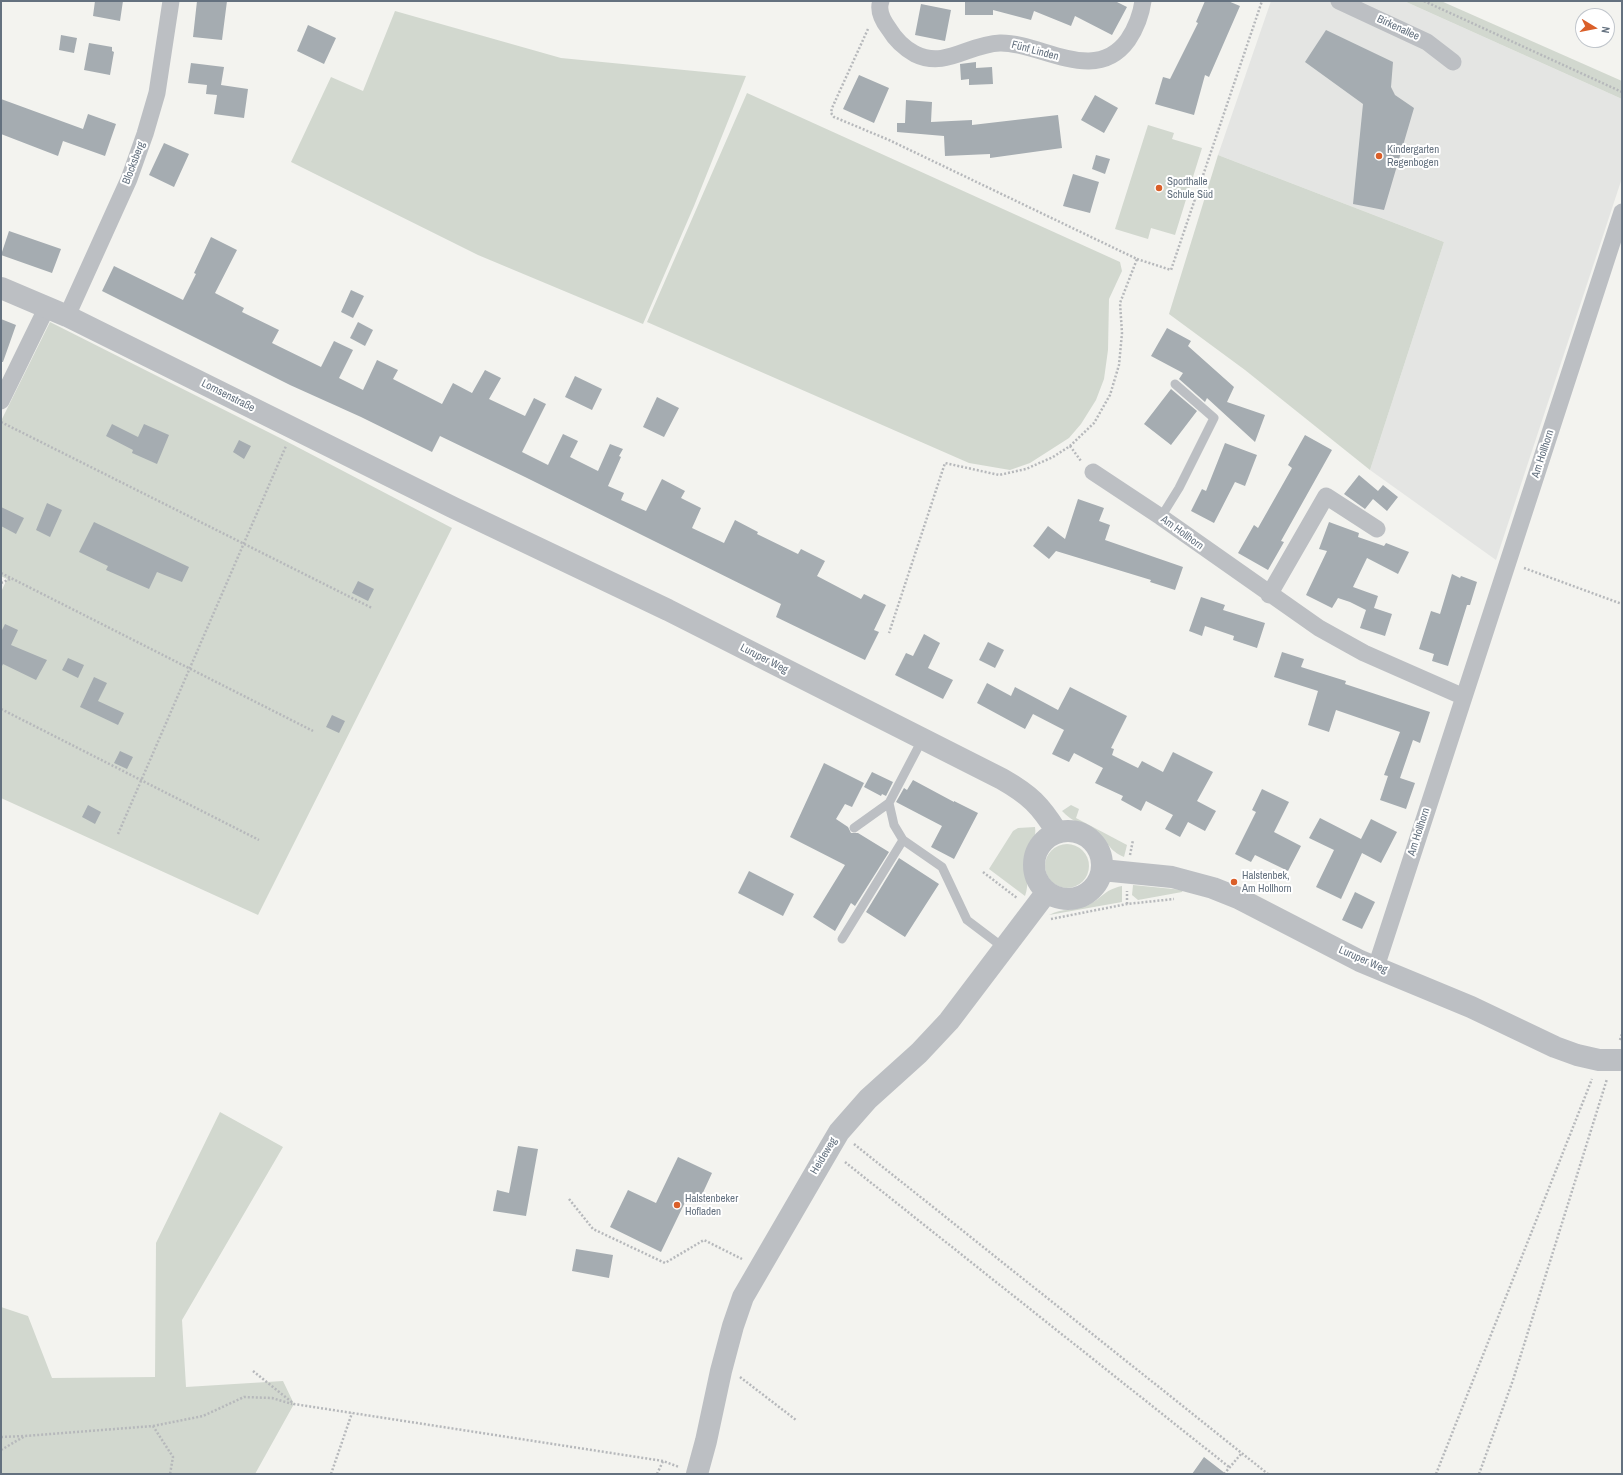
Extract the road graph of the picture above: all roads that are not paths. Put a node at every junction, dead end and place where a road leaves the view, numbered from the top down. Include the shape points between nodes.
1 (171, 1) edge
2 (1143, 1) edge
3 (1339, 1) edge
4 (880, 3) edge
5 (1453, 62) dead end
6 (1622, 212) edge
7 (1, 288) edge
8 (47, 307) junction
9 (67, 316) junction
10 (1175, 384) dead end
11 (1, 401) edge
12 (1093, 472) dead end
13 (454, 508) joint
14 (1161, 517) junction
15 (1377, 529) dead end
16 (1269, 595) junction
17 (1464, 697) junction
18 (922, 740) junction
19 (889, 803) junction
20 (854, 828) dead end
21 (1057, 832) junction
22 (902, 840) junction
23 (1102, 870) junction
24 (1046, 893) junction
25 (842, 939) dead end
26 (1004, 948) junction
27 (1376, 967) junction
28 (1611, 1060) edge
29 (689, 1471) edge

1 - 9 street, Blocksberg via 157,93 145,134 129,179
2 - 4 street, Fünf Linden via 1134,32 1121,49 1103,58 1083,62 1014,44 999,43 982,45 936,60 923,58 894,38 881,17
3 - 5 street, Birkenallee via 1427,42
6 - 17 street, Am Hollhorn
7 - 8 street, Lornsenstraße
8 - 9 street, Lornsenstraße
8 - 11 street
9 - 13 street, Lornsenstraße
10 - 14 lane via 1214,418 1180,488
12 - 14 street, Am Hollhorn
13 - 18 street, Luruper Weg via 668,610
14 - 16 street, Am Hollhorn
15 - 16 street via 1326,496
16 - 17 street, Am Hollhorn via 1347,645
17 - 27 street, Am Hollhorn
18 - 19 lane
18 - 21 street, Luruper Weg via 1022,792 1044,810
19 - 20 lane
19 - 22 lane via 894,825
21 - 23 street via 1069,830 1092,839 1099,848
21 - 24 street via 1046,838 1039,847 1035,859 1034,872
22 - 25 lane
22 - 26 lane via 942,867 967,920
23 - 24 street via 1091,892 1080,899 1055,898
23 - 27 street, Luruper Weg via 1172,877 1214,888
24 - 26 street, Heideweg
26 - 29 street, Heideweg via 949,1020 919,1053 868,1099 834,1140 743,1296 721,1371 706,1441
27 - 28 street, Luruper Weg via 1471,1007 1555,1047 1577,1055

